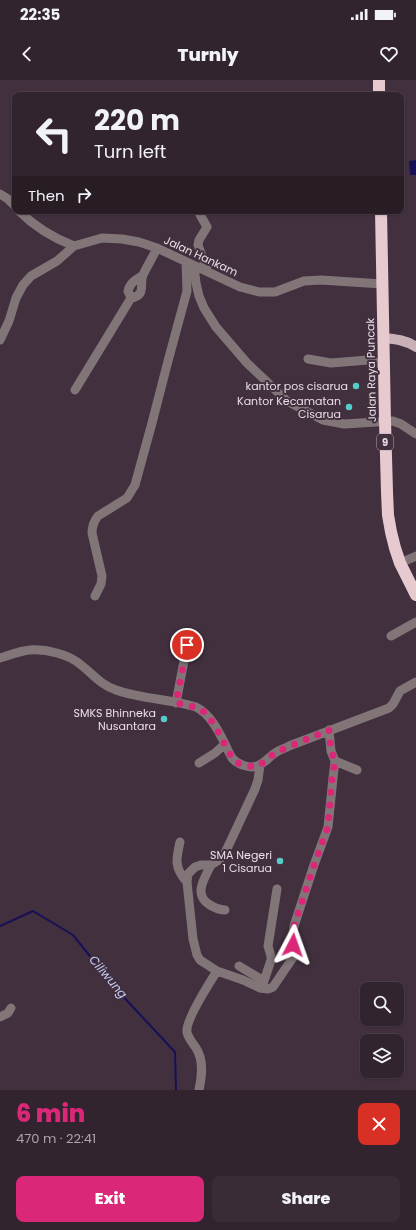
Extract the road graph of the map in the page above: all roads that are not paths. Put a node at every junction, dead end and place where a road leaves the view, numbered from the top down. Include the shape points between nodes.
1 (379, 80) edge
2 (379, 92) edge
3 (0, 194) edge
4 (12, 203) edge
5 (22, 214) edge
6 (200, 214) edge
7 (381, 214) edge
8 (74, 246) junction
9 (157, 248) junction
10 (190, 264) junction
11 (208, 272) junction
12 (382, 284) junction
13 (383, 338) junction
14 (0, 340) edge
15 (416, 347) edge
16 (308, 359) dead end
17 (384, 365) junction
18 (75, 390) dead end
19 (384, 421) junction
20 (416, 434) edge
21 (416, 556) edge
22 (400, 563) junction
23 (416, 595) edge
24 (95, 596) dead end
25 (416, 622) edge
26 (391, 636) dead end
27 (187, 645) dead end
28 (0, 658) edge
29 (416, 682) edge
30 (176, 703) junction
31 (329, 730) junction
32 (225, 744) junction
33 (335, 761) junction
34 (200, 764) dead end
35 (260, 765) junction
36 (357, 770) dead end
37 (180, 842) dead end
38 (211, 866) junction
39 (187, 885) junction
40 (202, 886) junction
41 (277, 889) dead end
42 (225, 910) dead end
43 (239, 966) dead end
44 (217, 971) junction
45 (262, 984) junction
46 (11, 1008) dead end
47 (0, 1018) edge
48 (199, 1090) edge

1 - 2 highway
3 - 4 street
5 - 8 street via 46,233
6 - 11 street via 207,227 198,245
7 - 12 highway, Jalan Raya Puncak / 9
8 - 9 street, Jalan Hankam via 97,239 112,238
8 - 14 street via 57,261 31,276 23,285
9 - 10 street, Jalan Hankam
9 - 18 street via 142,276 142,288 138,295 131,298
10 - 11 street, Jalan Hankam
10 - 19 street via 199,296 216,327 287,402 323,420 344,424
10 - 24 street via 187,291 135,485 127,498 98,516 92,528 102,576
11 - 12 street, Jalan Hankam via 240,287 264,293 304,281
12 - 13 highway, Jalan Raya Puncak / 9
13 - 15 main road via 401,340
13 - 17 highway, Jalan Raya Puncak / 9
16 - 17 street via 331,362 368,360
17 - 19 highway, Jalan Raya Puncak / 9
19 - 20 street via 401,424
19 - 22 highway, Jalan Raya Puncak / 9 via 388,515
21 - 22 street
22 - 23 highway, Jalan Raya Puncak / 9
25 - 26 street
27 - 30 street
28 - 30 street via 29,650 60,654 79,662 100,682 115,690
29 - 31 street via 400,691 388,708
30 - 32 street via 202,710
31 - 33 street
31 - 35 street via 276,752
32 - 34 street
32 - 35 street via 238,763 253,767
33 - 36 street
33 - 45 street via 328,827 294,926 294,956 275,985 268,989
35 - 38 street via 255,789 225,852
37 - 39 street via 177,867
38 - 39 street via 195,866 188,874
38 - 40 street
39 - 40 street
39 - 44 street via 197,955 202,962
40 - 42 street via 204,901
41 - 45 street via 268,946 271,960
43 - 45 street
44 - 45 street
44 - 48 street via 196,1006 186,1030 200,1056 202,1067
46 - 47 street

